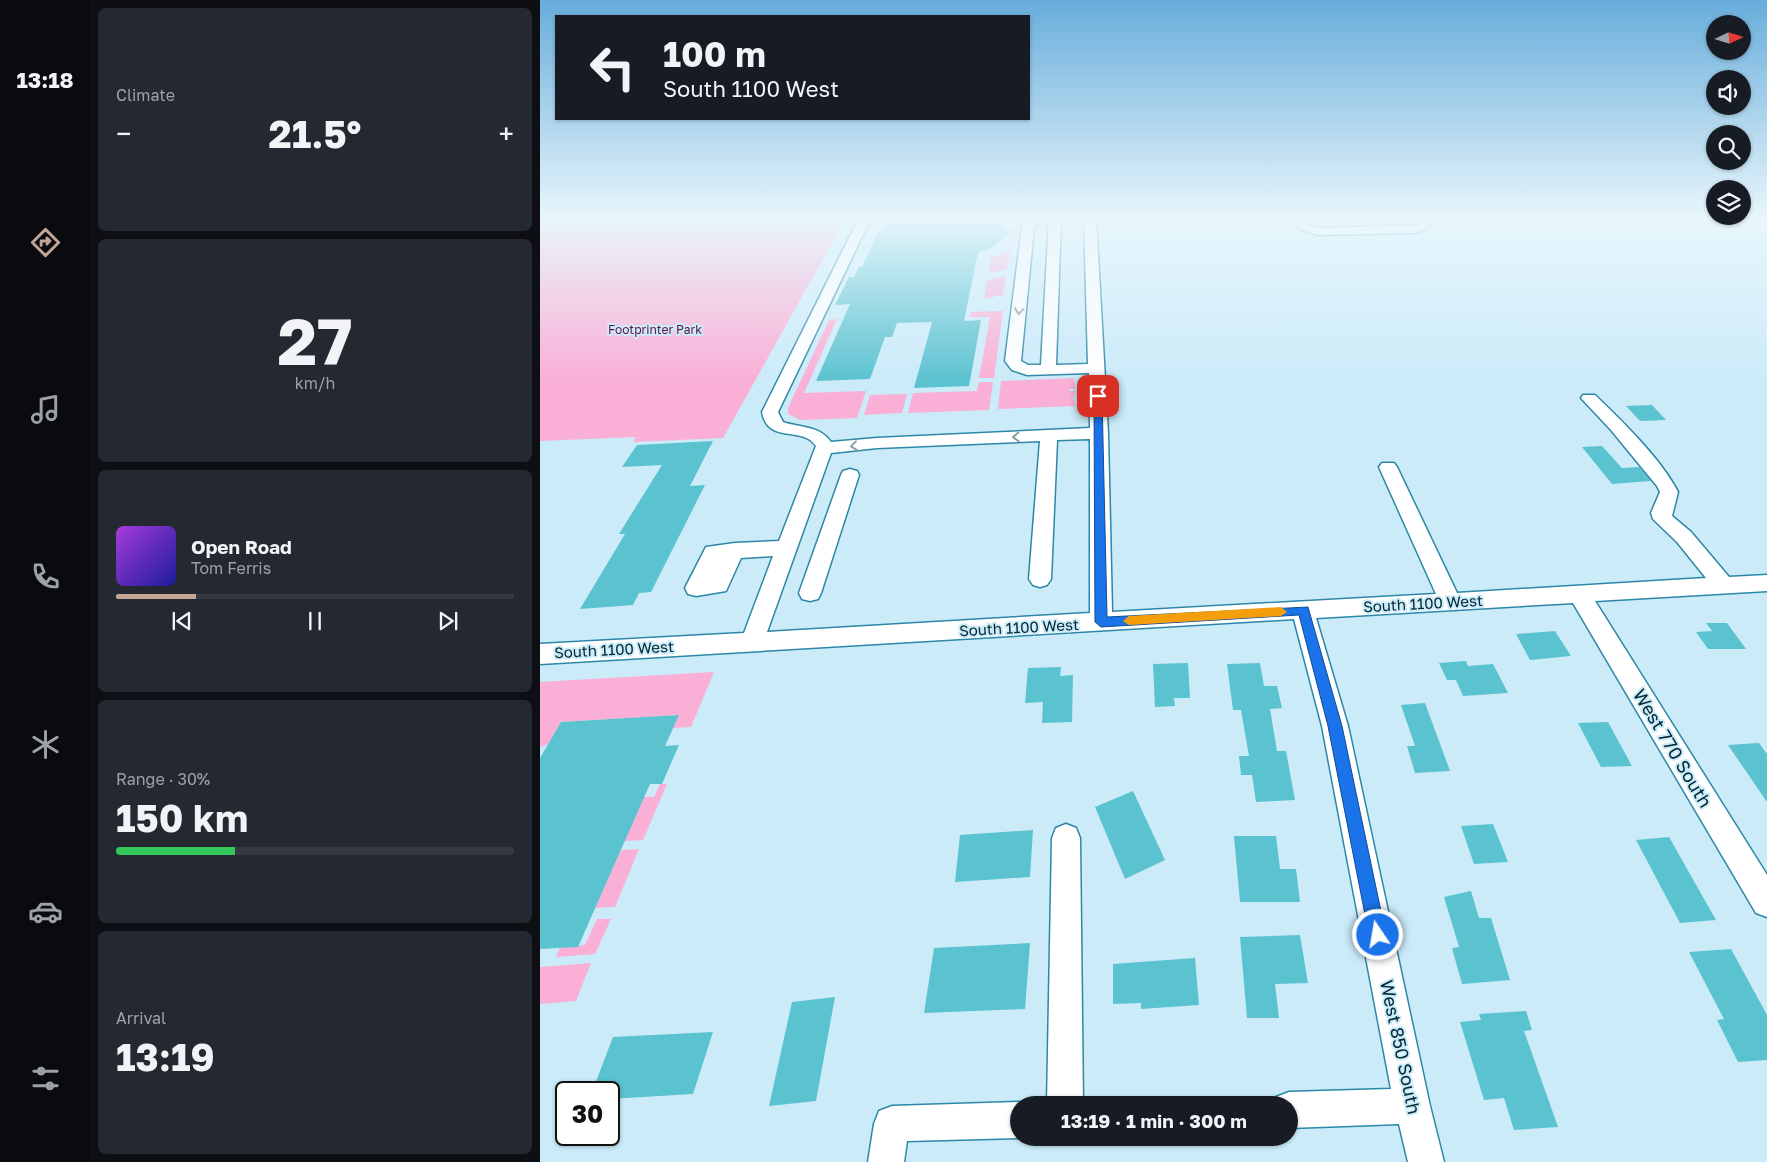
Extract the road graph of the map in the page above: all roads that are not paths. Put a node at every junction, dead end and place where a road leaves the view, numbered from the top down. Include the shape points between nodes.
1 (838, 272) edge
2 (1023, 272) edge
3 (1053, 272) edge
4 (1093, 272) edge
5 (1097, 368) junction
6 (1048, 370) junction
7 (1589, 398) dead end
8 (1100, 433) junction
9 (1049, 436) junction
10 (825, 448) junction
11 (1388, 467) dead end
12 (850, 475) dead end
13 (838, 510) junction
14 (801, 511) junction
15 (787, 548) junction
16 (735, 550) dead end
17 (1040, 579) dead end
18 (1767, 583) edge
19 (1723, 585) junction
20 (810, 593) dead end
21 (1579, 594) junction
22 (1450, 601) junction
23 (1303, 610) junction
24 (1101, 622) junction
25 (752, 641) junction
26 (540, 654) edge
27 (1066, 838) dead end
28 (1767, 902) edge
29 (1064, 1096) edge
30 (1412, 1106) junction
31 (1298, 1110) edge
32 (1010, 1120) edge
33 (886, 1162) edge
34 (1426, 1162) edge

1 - 10 street via 770,412 776,425 814,433 823,441
2 -> 6 street via 1013,361 1022,369
3 - 6 street
4 - 5 street
5 - 6 street
5 - 8 street
7 - 19 street via 1665,484 1669,492 1661,513 1663,519 1688,541
8 - 9 street
8 - 24 street
9 -> 10 street
9 - 17 street
10 - 14 street
11 - 22 street
12 - 13 street
13 - 14 street
13 - 20 street
14 - 15 street
15 - 16 street
15 - 25 street
18 - 19 street, South 1100 West
19 - 21 street, South 1100 West
21 - 22 street, South 1100 West
21 - 28 street, West 770 South
22 - 23 street, South 1100 West
23 - 24 street, South 1100 West
23 - 30 street, West 850 South via 1335,726
24 - 25 street, South 1100 West
25 - 26 street, South 1100 West
27 - 29 street
30 - 31 street
30 - 34 street, West 850 South
32 - 33 street via 892,1124

